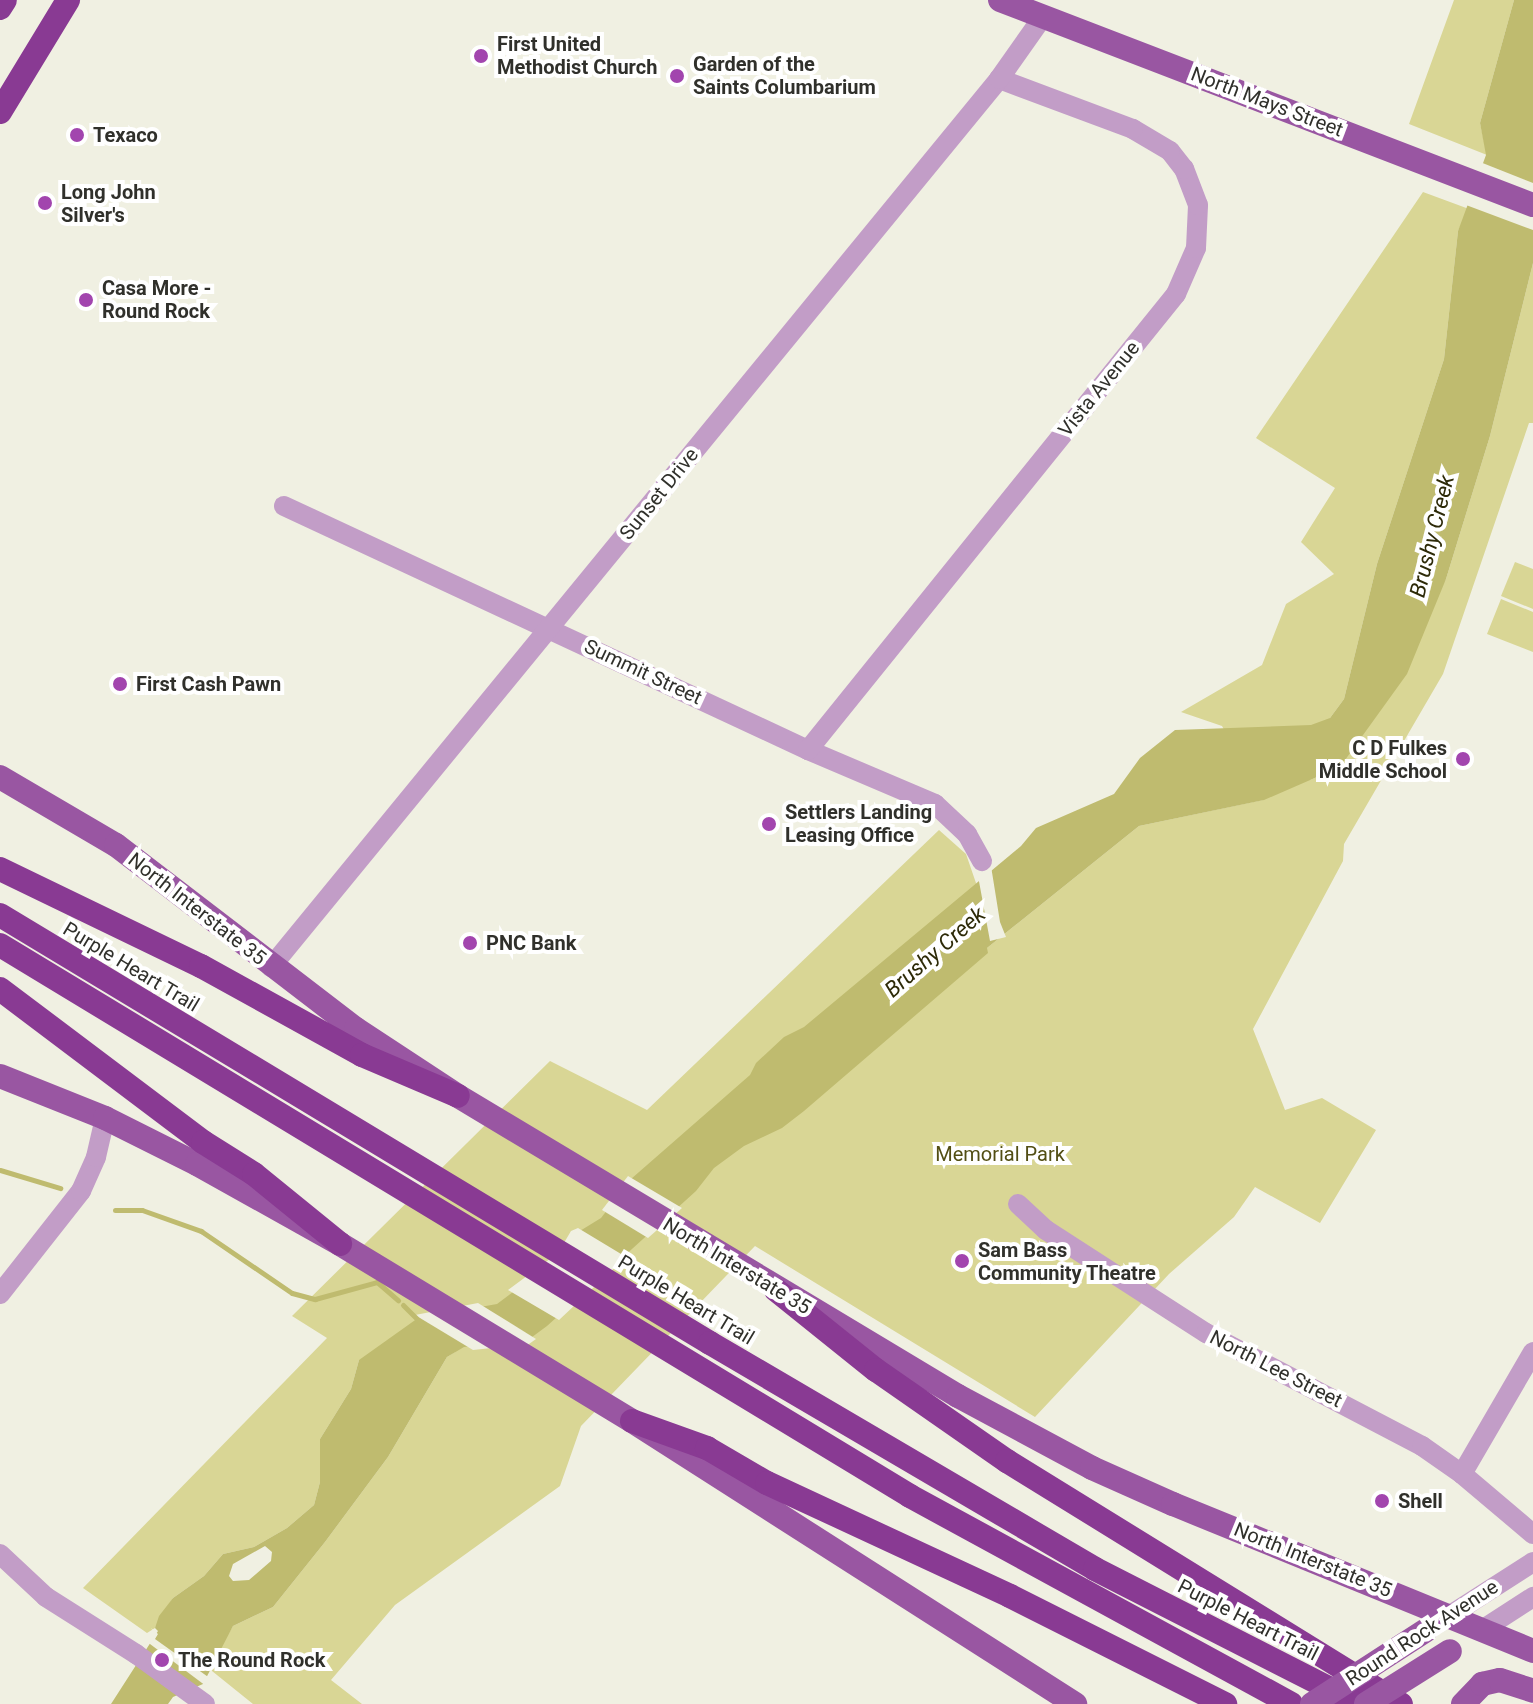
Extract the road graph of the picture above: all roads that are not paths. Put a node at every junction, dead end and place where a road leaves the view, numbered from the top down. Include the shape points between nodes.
1 (5, 0) edge
2 (68, 0) edge
3 (1000, 0) edge
4 (0, 8) edge
5 (1042, 18) junction
6 (999, 79) junction
7 (0, 112) edge
8 (1533, 205) edge
9 (284, 506) dead end
10 (549, 628) junction
11 (808, 750) junction
12 (0, 777) edge
13 (982, 861) dead end
14 (0, 869) edge
15 (0, 915) edge
16 (0, 945) edge
17 (271, 967) junction
18 (0, 989) edge
19 (0, 1076) edge
20 (466, 1102) junction
21 (105, 1118) junction
22 (1018, 1204) dead end
23 (346, 1248) junction
24 (770, 1286) junction
25 (0, 1294) edge
26 (1533, 1352) edge
27 (632, 1421) junction
28 (1462, 1474) junction
29 (1533, 1534) edge
30 (0, 1554) edge
31 (1533, 1562) edge
32 (1533, 1597) edge
33 (1449, 1616) junction
34 (1482, 1630) junction
35 (1533, 1651) edge
36 (1533, 1691) edge
37 (199, 1700) edge
38 (1465, 1700) edge
39 (1075, 1704) edge
40 (1225, 1704) edge
41 (1291, 1704) edge
42 (1312, 1704) edge
43 (1363, 1704) edge
44 (1401, 1704) edge

1 - 4 highway
2 - 7 highway
3 - 5 main road, North Mays Street
5 - 6 street, Sunset Drive
5 - 8 main road, North Mays Street
6 - 10 street, Sunset Drive
6 - 11 street, Vista Avenue via 1133,129 1170,151 1184,169 1198,205 1196,248 1176,294
9 - 10 street, Summit Street
10 - 11 street, Summit Street
10 - 17 street, Sunset Drive
11 - 13 street, Summit Street via 935,804 967,834
12 - 17 main road, North Interstate 35 via 116,845
14 - 20 highway via 201,966 362,1055
15 - 43 highway, Purple Heart Trail via 1095,1569
16 - 41 highway via 692,1366 1032,1565
17 - 20 main road, North Interstate 35
18 - 23 highway via 203,1142 254,1174
19 - 21 main road
20 - 24 main road, North Interstate 35
21 - 23 main road
21 - 25 street via 81,1191
22 - 28 street, North Lee Street via 1046,1230 1206,1333 1380,1421
23 - 27 main road
24 - 33 main road, North Interstate 35 via 1092,1468
24 - 44 highway via 876,1370 1007,1461
26 - 28 street
27 - 39 main road
27 - 40 highway via 707,1448 767,1483
28 - 29 street, North Lee Street
30 - 37 street via 46,1597
31 - 33 street, Round Rock Avenue
32 - 34 street, Round Rock Avenue
33 - 34 main road, North Interstate 35
33 - 42 main road, Round Rock Avenue, bridge
34 - 35 main road, North Interstate 35
34 - 43 main road, Round Rock Avenue, bridge
36 - 38 main road via 1500,1680 1482,1684

